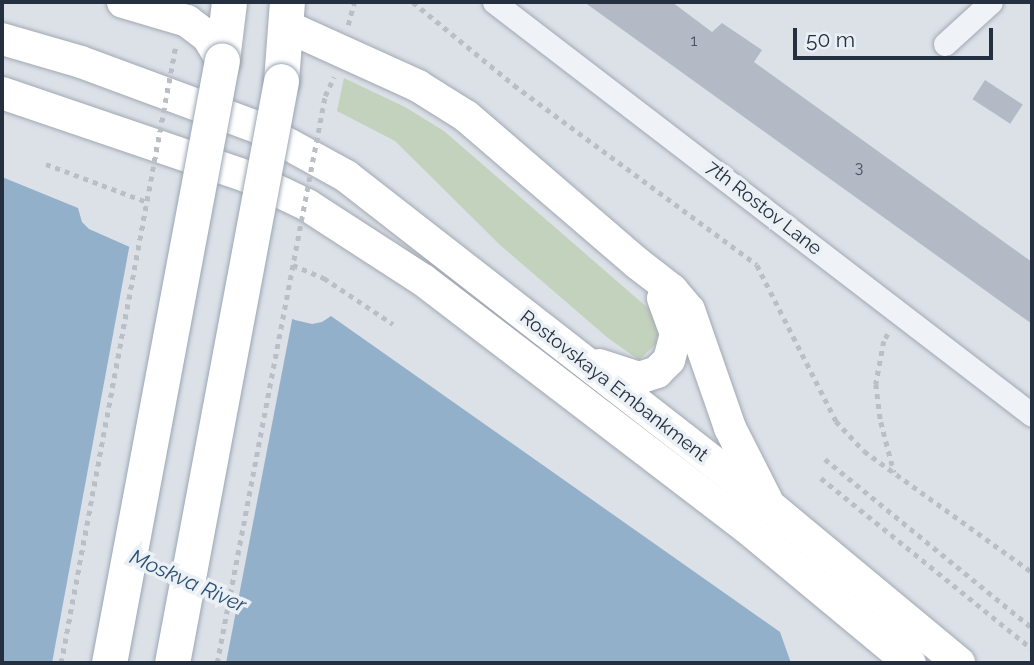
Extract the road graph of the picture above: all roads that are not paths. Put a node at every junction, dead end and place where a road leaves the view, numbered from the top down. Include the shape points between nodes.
1 (123, 2) edge
2 (229, 2) edge
3 (495, 2) edge
4 (991, 2) edge
5 (293, 10) edge
6 (2, 39) edge
7 (945, 44) dead end
8 (222, 60) junction
9 (2, 93) edge
10 (637, 263) junction
11 (576, 356) junction
12 (1032, 415) edge
13 (770, 506) junction
14 (109, 663) edge
15 (172, 663) edge
16 (910, 663) edge
17 (959, 663) edge

1 - 8 main road via 187,21 208,37
2 - 8 main road
3 - 12 street, 7th Rostov Lane
4 - 7 street
5 - 10 main road via 466,116
5 - 15 main road, bridge
6 - 11 main road, Rostovskaya Embankment via 81,62 257,127 346,176
8 - 14 main road, bridge
9 - 16 main road, Rostovskaya Embankment via 246,176 307,205 423,280 746,527
10 - 11 main road via 665,300 676,334 669,359 657,372 639,378
10 - 13 main road via 690,310 730,428
11 - 13 main road, Rostovskaya Embankment
13 - 17 main road, Rostovskaya Embankment

